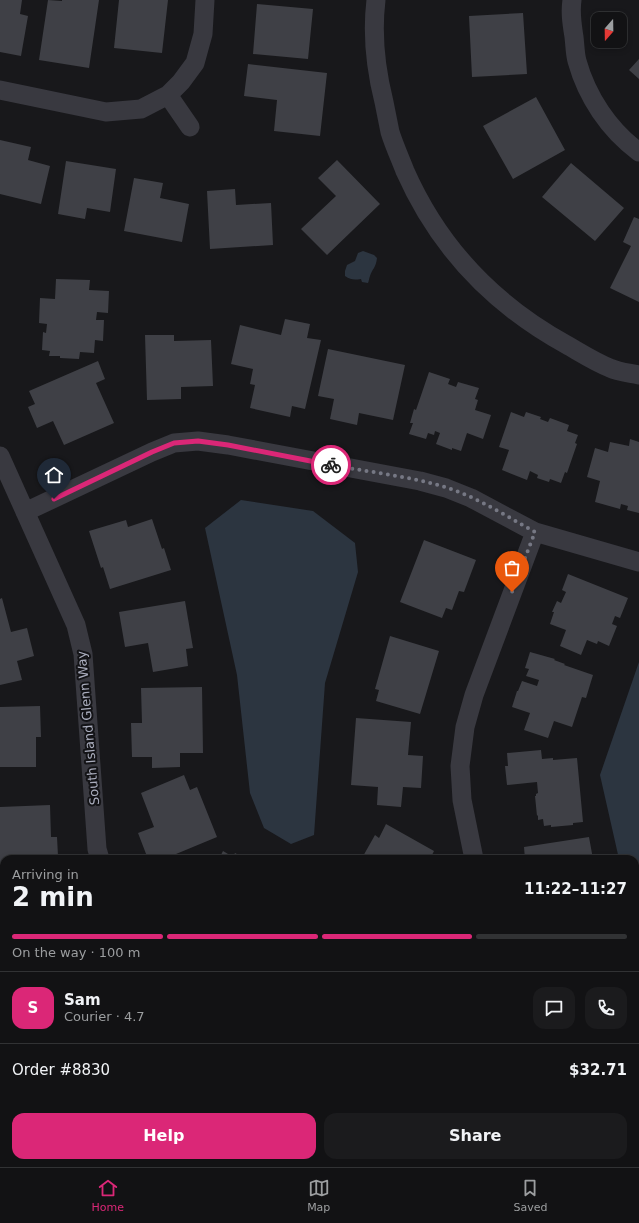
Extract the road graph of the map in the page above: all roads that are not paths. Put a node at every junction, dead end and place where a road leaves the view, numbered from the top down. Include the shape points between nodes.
1 (205, 0) edge
2 (376, 0) edge
3 (572, 0) edge
4 (0, 90) edge
5 (168, 95) junction
6 (190, 127) dead end
7 (639, 152) edge
8 (639, 375) edge
9 (0, 456) edge
10 (25, 512) junction
11 (535, 532) junction
12 (639, 562) edge
13 (99, 855) edge
14 (473, 855) edge

1 - 5 street via 203,34 194,63
2 - 8 street via 375,40 379,84 390,133 414,190 436,228 458,258 517,314 543,332 611,369
3 - 7 street via 570,12 577,60 586,86 614,129
4 - 5 street via 106,112 141,109
5 - 6 street
9 - 10 street, South Island Glenn Way
10 - 11 street via 152,452 174,443 198,441 420,480 471,498
10 - 13 street, South Island Glenn Way via 76,625 83,654
11 - 12 street
11 - 14 street via 474,695 465,728 460,766 462,800

